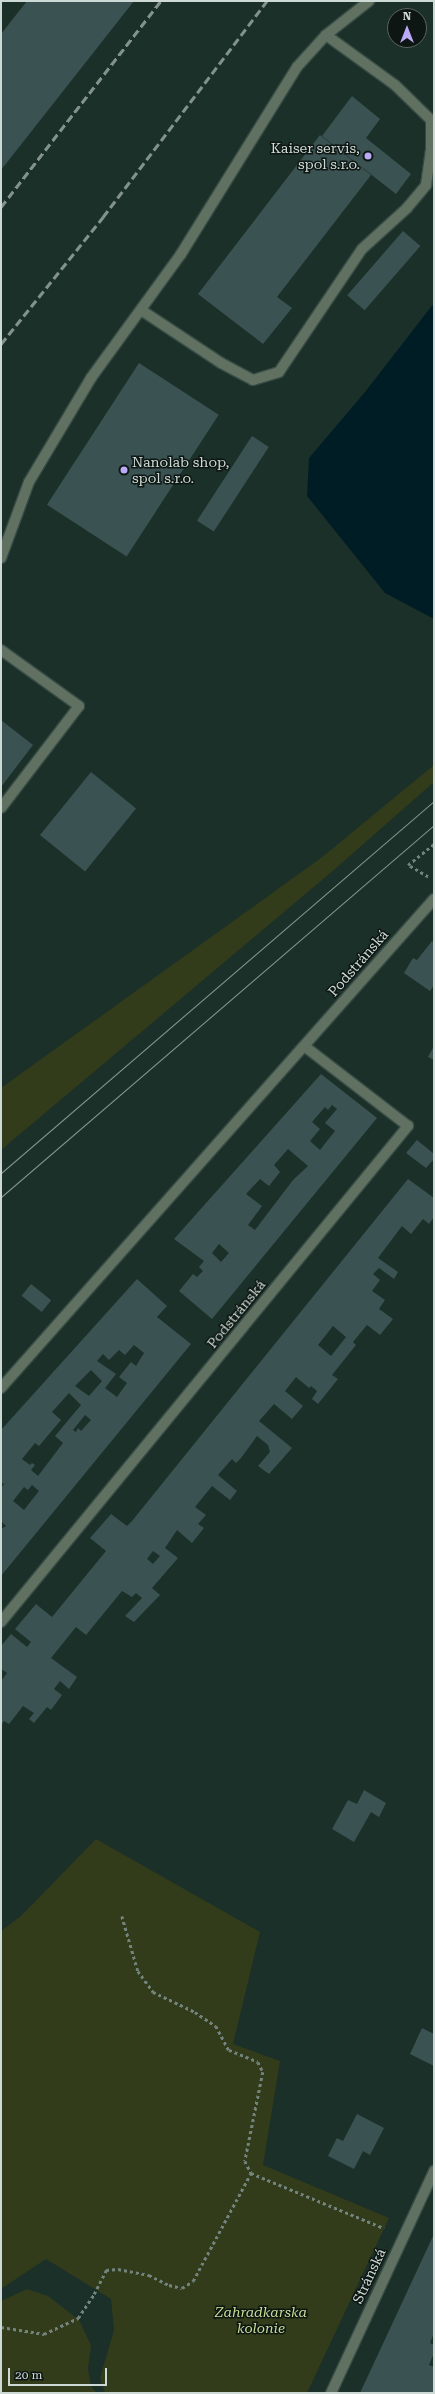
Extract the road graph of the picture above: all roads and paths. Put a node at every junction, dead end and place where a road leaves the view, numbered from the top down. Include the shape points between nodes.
1 (369, 1) edge
2 (326, 35) junction
3 (141, 310) junction
4 (1, 558) edge
5 (1, 650) edge
6 (1, 808) edge
7 (434, 844) edge
8 (434, 880) edge
9 (434, 899) edge
10 (304, 1046) junction
11 (1, 1388) edge
12 (1, 1622) edge
13 (122, 1916) dead end
14 (434, 2171) edge
15 (251, 2174) junction
16 (403, 2235) junction
17 (1, 2327) edge
18 (331, 2393) edge

1 - 2 street
2 - 3 street via 297,67 181,254
2 - 3 street via 395,85 431,120 431,149 426,185 407,208 362,249 279,372 253,380 222,363
3 - 4 street via 91,378 29,482
5 - 6 street via 79,706
7 - 8 path via 408,865
9 - 10 street, Podstránská
10 - 11 street, Podstránská
10 - 12 street, Podstránská via 408,1126
13 - 15 path via 138,1971 153,1992 195,2012 216,2026 229,2050 258,2062 261,2067 263,2072 245,2161
14 - 16 street, Stránská
15 - 16 path
15 - 17 path via 192,2281 182,2288 169,2285 149,2274 118,2269 106,2270 78,2318 44,2334
16 - 18 street, Stránská

